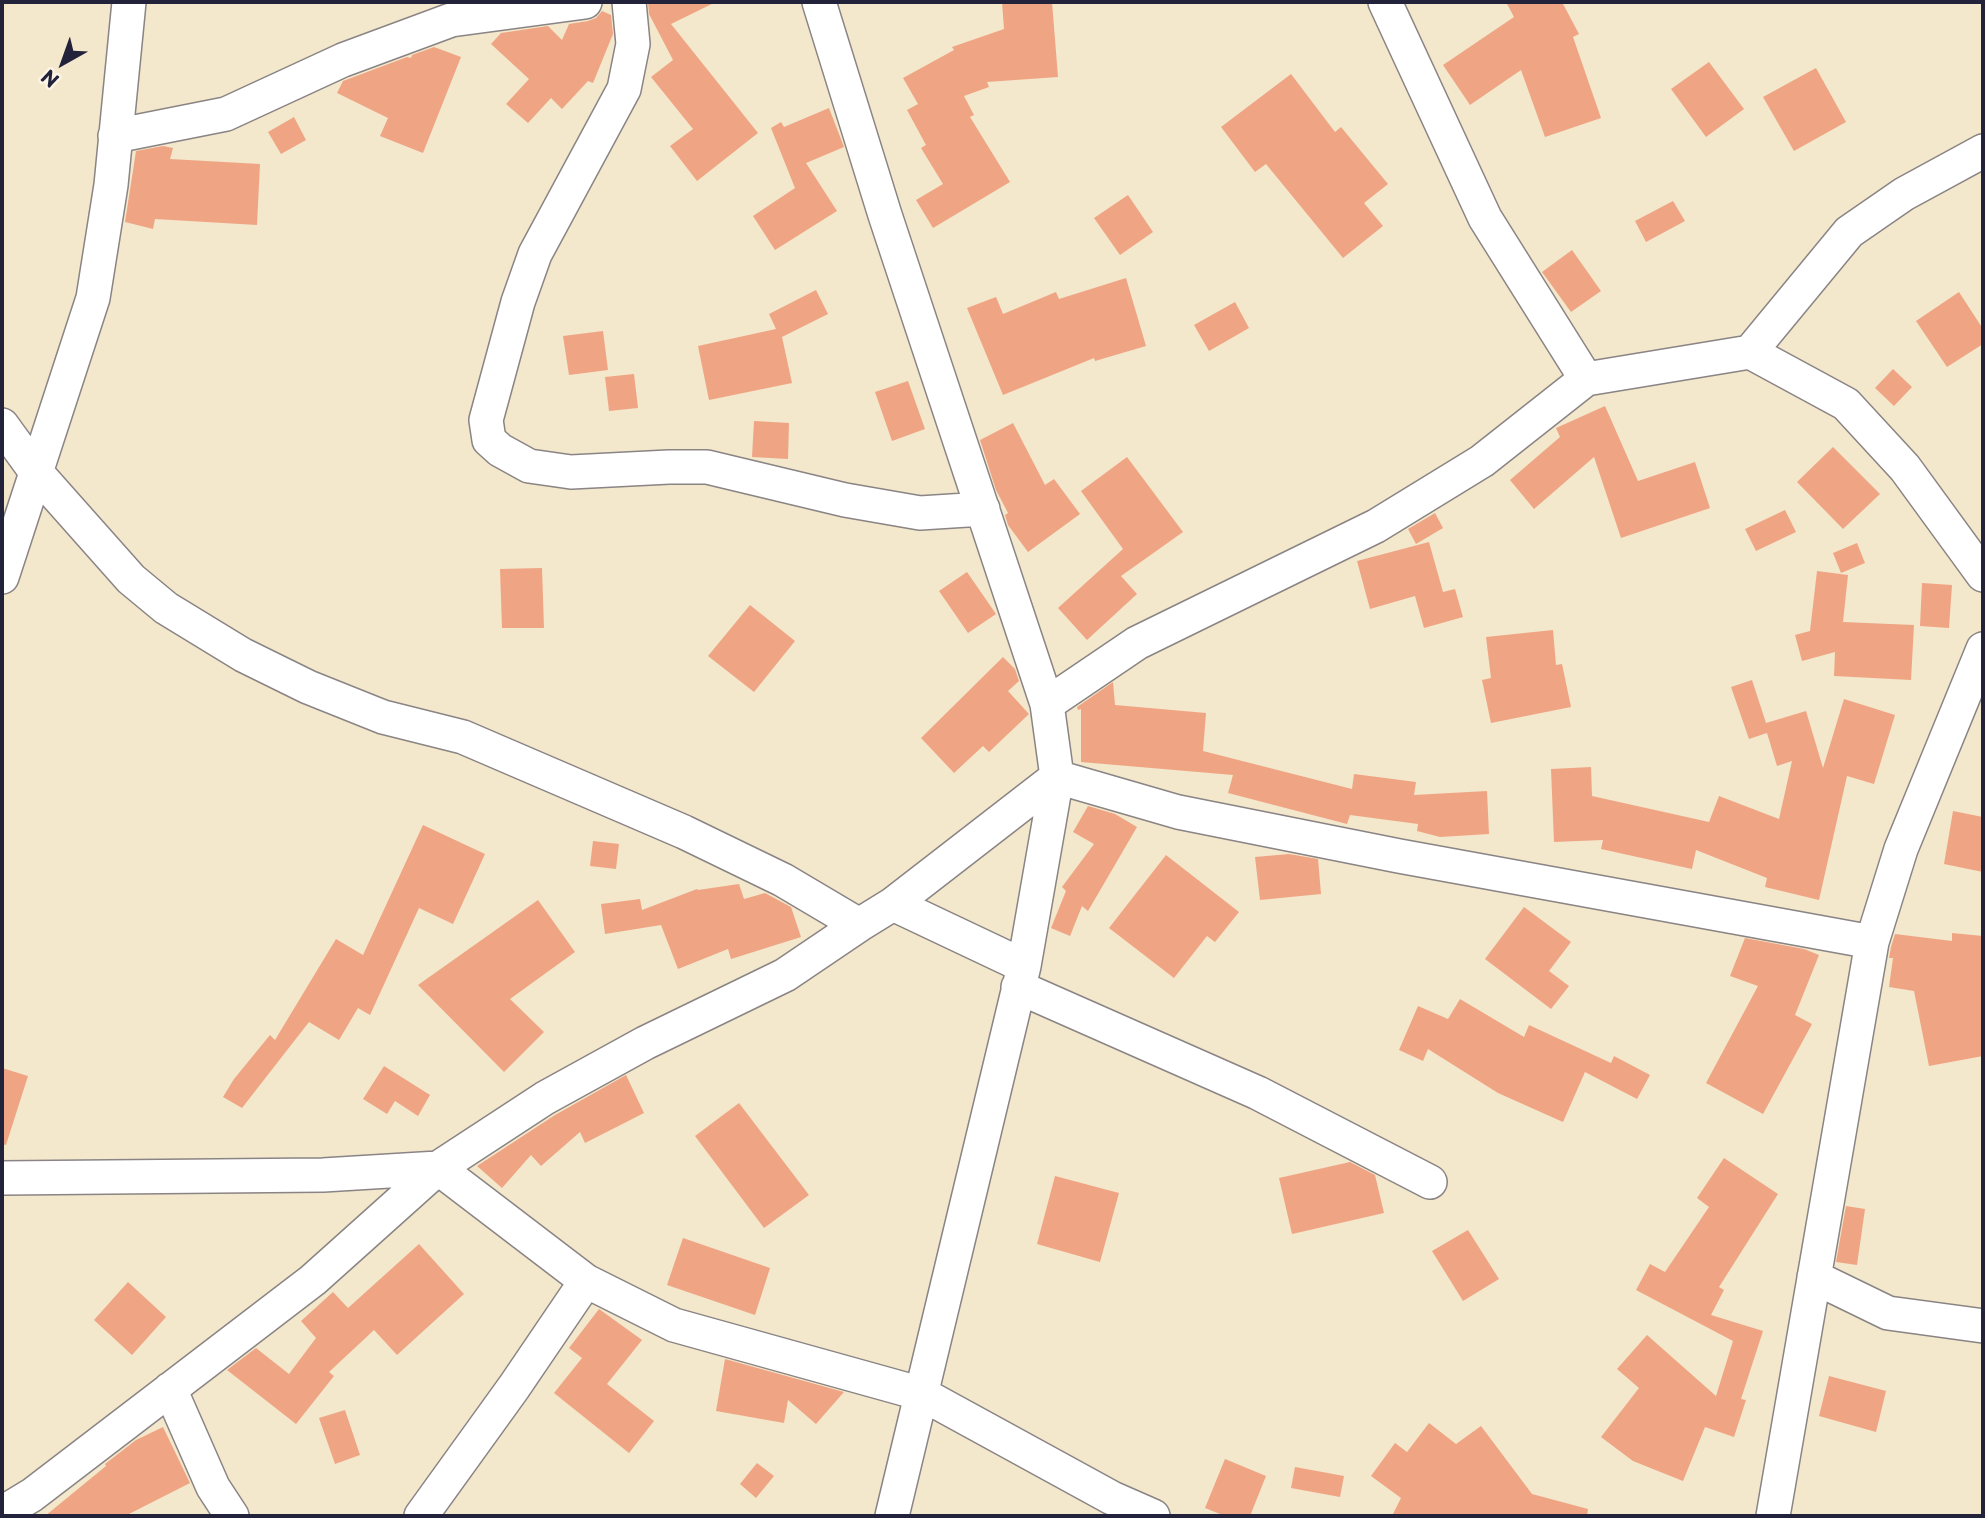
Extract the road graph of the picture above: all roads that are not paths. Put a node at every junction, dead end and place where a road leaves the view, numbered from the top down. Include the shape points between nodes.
1 (129, 2) edge
2 (585, 2) edge
3 (629, 2) edge
4 (819, 2) edge
5 (1385, 2) edge
6 (115, 136) junction
7 (1983, 151) edge
8 (1750, 352) junction
9 (1586, 379) junction
10 (2, 425) edge
11 (36, 472) junction
12 (983, 509) junction
13 (1983, 575) edge
14 (2, 577) edge
15 (1983, 649) edge
16 (1047, 704) junction
17 (1057, 777) junction
18 (893, 904) junction
19 (859, 925) junction
20 (1872, 943) junction
21 (1021, 976) junction
22 (438, 1168) junction
23 (2, 1178) edge
24 (1430, 1182) dead end
25 (1814, 1277) junction
26 (586, 1281) junction
27 (1983, 1326) edge
28 (170, 1389) junction
29 (922, 1394) junction
30 (2, 1513) edge
31 (233, 1516) edge
32 (421, 1516) edge
33 (892, 1516) edge
34 (1153, 1516) edge
35 (1773, 1516) edge

1 - 6 street
2 - 6 street via 451,20 343,60 226,114
3 - 12 street via 633,44 624,89 535,254 486,420 489,439 529,466 570,472 707,467 920,513
4 - 12 street
5 - 9 street via 1485,218
6 - 11 street via 93,298
7 - 8 street via 1904,194 1849,232
8 - 9 street
8 - 13 street via 1846,404 1905,468
9 - 16 street via 1482,461 1388,519 1137,643
10 - 11 street
11 - 14 street
11 - 19 street via 131,579 166,608 243,655 383,717 463,737 684,832 783,880
12 - 16 street
15 - 20 street via 1901,849
16 - 17 street
17 - 18 street
17 - 20 street via 1178,812
17 - 21 street
18 - 19 street
18 - 21 street
19 - 22 street via 785,975 545,1098
20 - 25 street
21 - 24 street
21 - 29 street
22 - 23 street via 323,1175
22 - 26 street
22 - 28 street via 313,1280
25 - 27 street via 1888,1313
25 - 35 street
26 - 29 street via 674,1325
26 - 32 street
28 - 30 street
28 - 31 street via 213,1487
29 - 33 street
29 - 34 street

